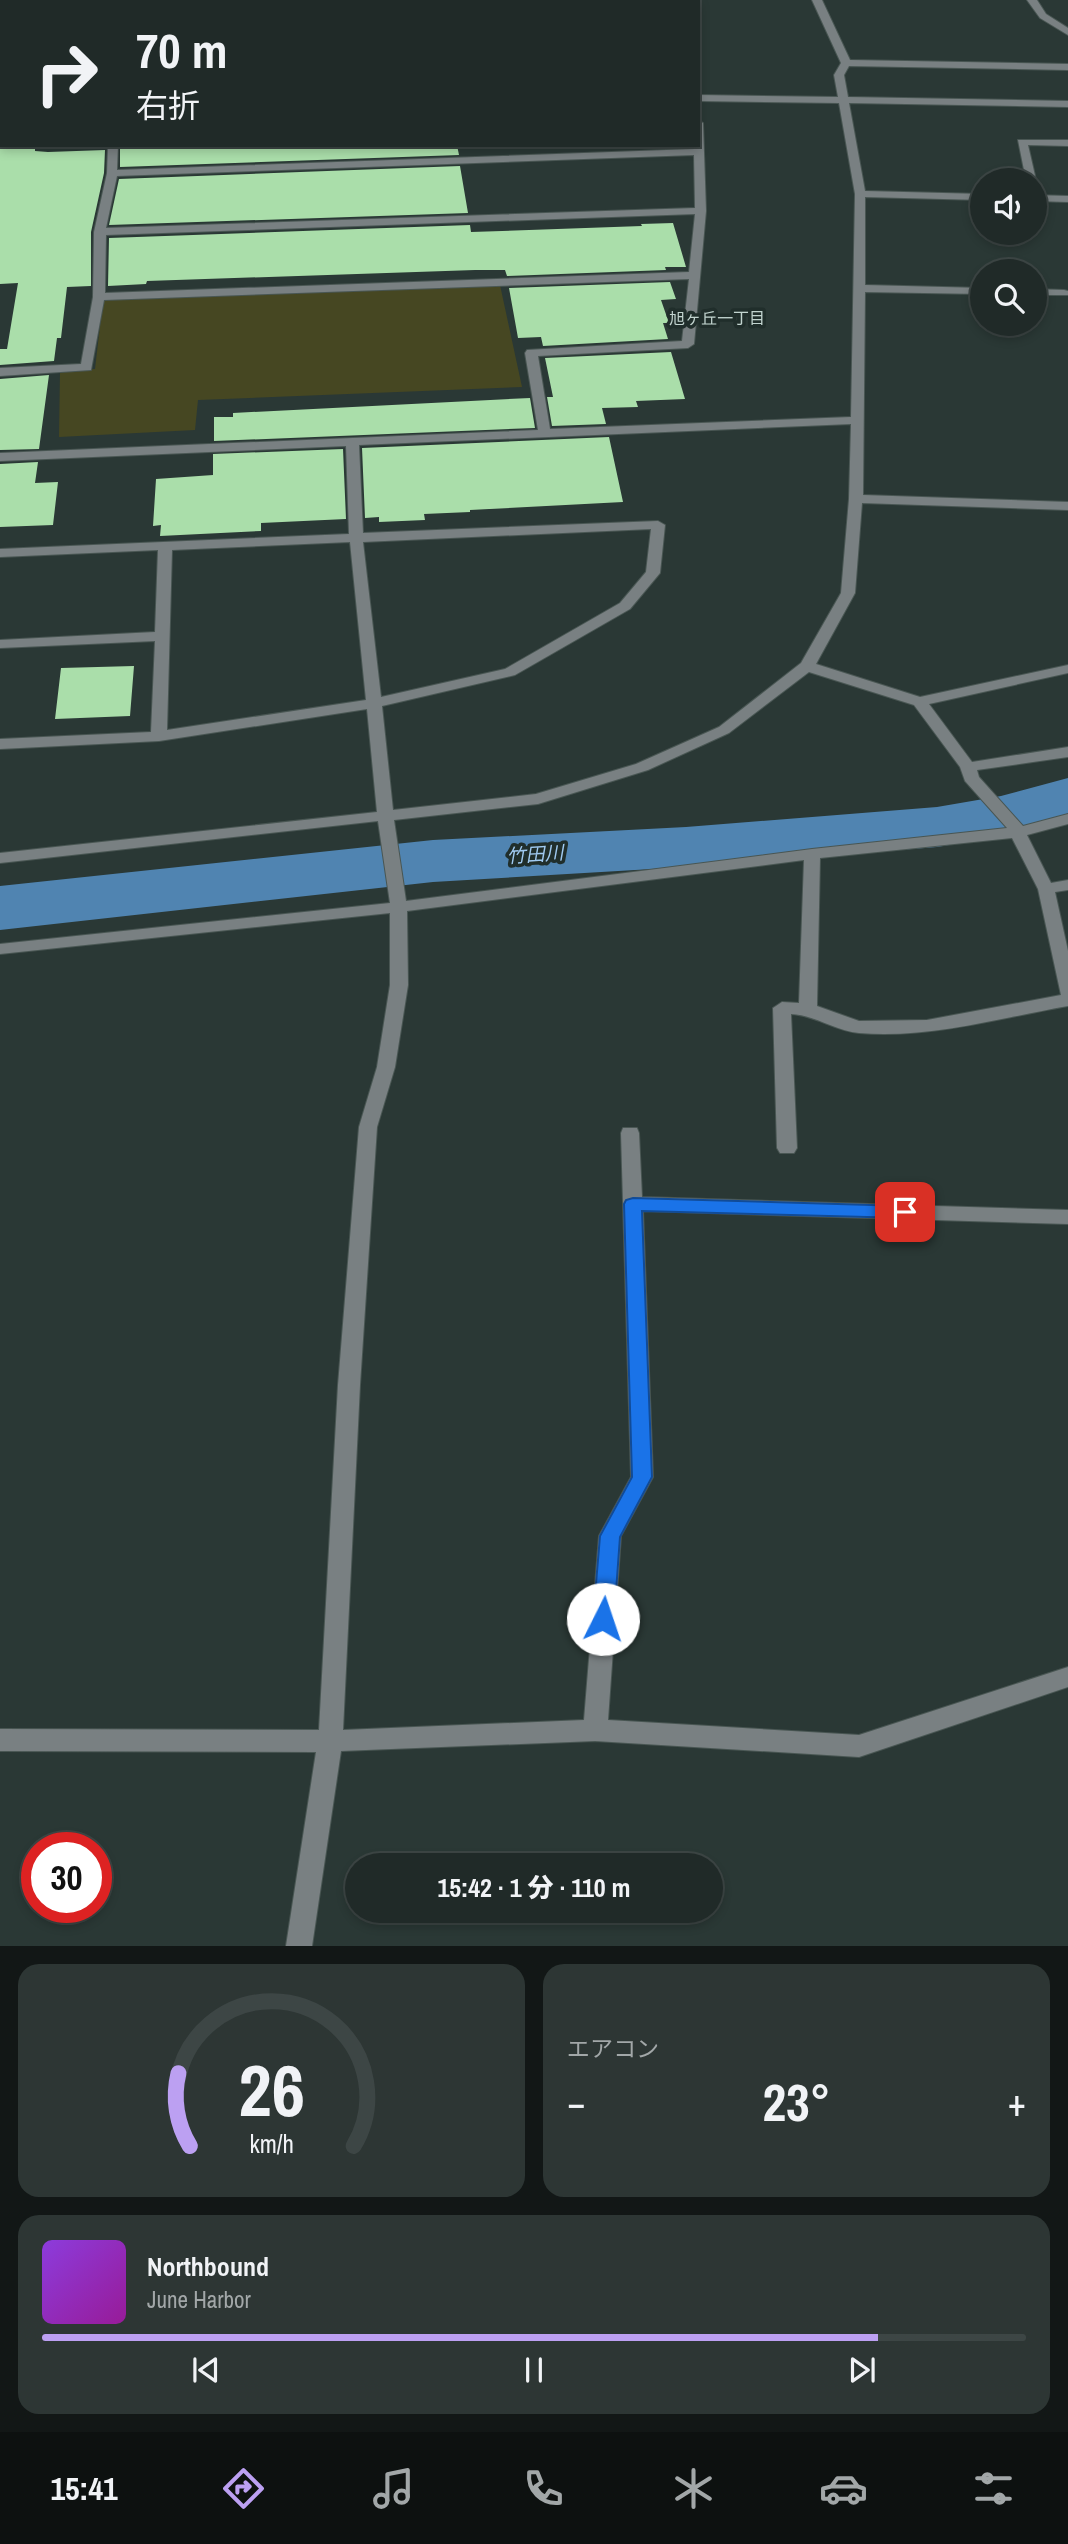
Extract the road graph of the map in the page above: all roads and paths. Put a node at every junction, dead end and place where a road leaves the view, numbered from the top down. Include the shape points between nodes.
1 (817, 0) edge
2 (1032, 0) edge
3 (1068, 32) edge
4 (846, 64) junction
5 (1068, 66) edge
6 (700, 98) edge
7 (844, 100) junction
8 (1068, 104) edge
9 (1068, 143) edge
10 (113, 147) edge
11 (700, 147) edge
12 (700, 152) junction
13 (1028, 168) edge
14 (112, 173) junction
15 (860, 194) junction
16 (970, 197) edge
17 (1047, 198) edge
18 (1068, 199) edge
19 (701, 211) junction
20 (100, 232) junction
21 (696, 275) junction
22 (859, 288) junction
23 (970, 291) edge
24 (1047, 292) edge
25 (1066, 293) edge
26 (99, 298) junction
27 (1068, 306) edge
28 (0, 372) edge
29 (859, 420) junction
30 (545, 435) junction
31 (352, 443) junction
32 (0, 457) edge
33 (856, 499) junction
34 (1068, 506) edge
35 (356, 538) junction
36 (166, 546) junction
37 (0, 553) edge
38 (163, 636) junction
39 (0, 644) edge
40 (807, 666) junction
41 (1068, 668) edge
42 (919, 702) junction
43 (374, 703) junction
44 (159, 736) junction
45 (0, 744) edge
46 (1068, 752) edge
47 (970, 773) junction
48 (387, 817) junction
49 (1068, 819) edge
50 (1016, 829) junction
51 (812, 854) junction
52 (0, 858) edge
53 (1068, 885) edge
54 (1046, 889) junction
55 (399, 902) junction
56 (0, 949) edge
57 (1068, 992) edge
58 (1068, 1000) edge
59 (808, 1009) junction
60 (630, 1133) dead end
61 (787, 1148) dead end
62 (633, 1204) junction
63 (1068, 1217) edge
64 (1068, 1677) edge
65 (595, 1730) junction
66 (0, 1740) edge
67 (330, 1741) junction
68 (299, 1945) edge

1 - 4 street
2 - 3 street via 1043,16
4 - 5 street
4 - 7 street via 839,75
6 - 7 street
7 - 8 street
7 - 15 street
9 - 13 street via 1022,142
10 - 14 street
11 - 12 street
12 - 14 street
12 - 19 street
14 - 20 street
15 - 16 street
15 - 22 street
17 - 18 street
19 - 20 street
19 - 21 street
20 - 26 street
21 - 26 street
21 - 30 street via 688,344 531,353
22 - 23 street
22 - 29 street
24 - 25 street
25 - 27 street
26 - 28 street via 87,367
29 - 30 street
29 - 33 street
30 - 31 street
31 - 32 street
31 - 35 street
33 - 34 street
33 - 40 street via 848,593
35 - 36 street
35 - 43 street
35 - 43 street via 658,525 653,573 625,606 510,672
36 - 37 street
36 - 38 street
38 - 39 street
38 - 44 street
40 - 42 street
40 - 48 street via 724,730 642,767 538,799
41 - 42 street
42 - 47 street
43 - 44 street
43 - 48 street
44 - 45 street
46 - 47 street
47 - 50 street
48 - 52 street
48 - 55 street
49 - 50 street
50 - 51 street
50 - 54 street
51 - 55 street
51 - 59 street
53 - 54 street
54 - 57 street
55 - 56 street
55 - 67 street via 399,985 386,1067 368,1127
58 - 59 street via 927,1026 857,1027
59 - 61 street via 782,1008
60 - 62 street
62 - 63 street
62 - 65 street via 642,1477 610,1536
64 - 65 street via 859,1746
65 - 67 street
66 - 67 street
67 - 68 street

